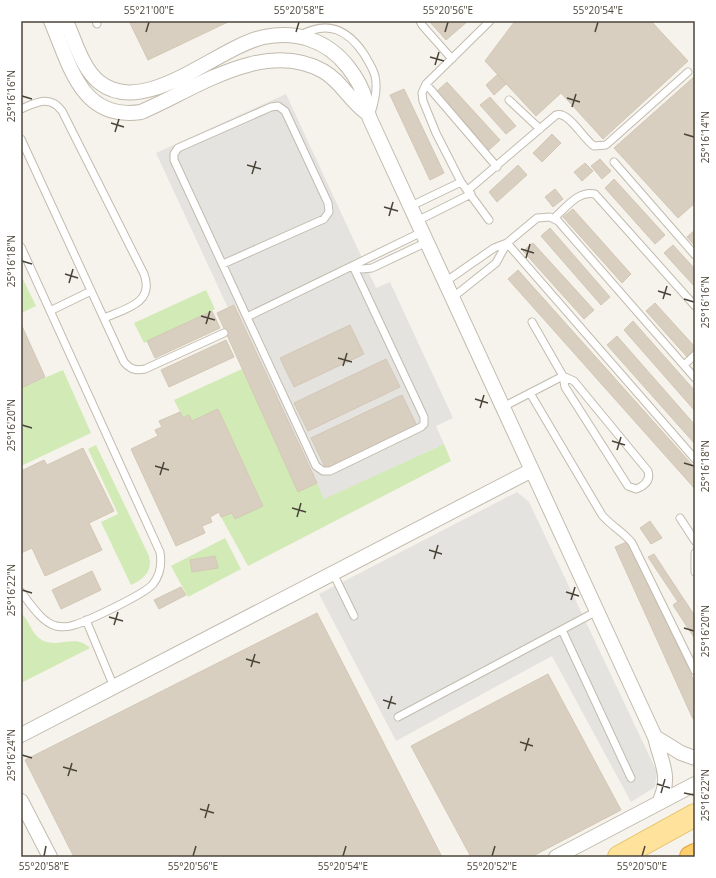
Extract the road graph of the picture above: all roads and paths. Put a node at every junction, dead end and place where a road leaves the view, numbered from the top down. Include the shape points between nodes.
1 (51, 21) edge
2 (66, 21) edge
3 (333, 21) edge
4 (420, 21) edge
5 (490, 21) edge
6 (326, 28) junction
7 (300, 36) junction
8 (452, 59) junction
9 (688, 72) dead end
10 (426, 84) junction
11 (509, 100) dead end
12 (21, 109) edge
13 (368, 116) junction
14 (540, 129) junction
15 (21, 139) edge
16 (614, 162) dead end
17 (496, 167) junction
18 (462, 182) junction
19 (469, 192) junction
20 (409, 207) junction
21 (554, 218) junction
22 (489, 220) dead end
23 (422, 232) junction
24 (507, 243) junction
25 (21, 247) edge
26 (695, 255) edge
27 (222, 264) junction
28 (353, 266) junction
29 (445, 282) junction
30 (91, 292) junction
31 (452, 298) junction
32 (695, 306) edge
33 (50, 311) junction
34 (247, 317) junction
35 (104, 318) junction
36 (532, 322) dead end
37 (224, 333) dead end
38 (695, 355) edge
39 (684, 365) junction
40 (563, 376) junction
41 (695, 378) edge
42 (530, 393) junction
43 (503, 407) junction
44 (695, 459) edge
45 (532, 470) junction
46 (680, 518) dead end
47 (695, 540) edge
48 (695, 553) edge
49 (695, 572) edge
50 (333, 573) junction
51 (21, 592) edge
52 (597, 611) junction
53 (354, 616) dead end
54 (86, 620) junction
55 (562, 630) junction
56 (695, 671) edge
57 (114, 687) junction
58 (398, 717) dead end
59 (21, 735) edge
60 (655, 737) junction
61 (695, 758) edge
62 (631, 778) dead end
63 (695, 784) edge
64 (21, 801) edge
65 (659, 803) junction
66 (695, 815) edge
67 (695, 855) edge
68 (50, 857) edge
69 (556, 857) edge
70 (619, 857) edge
71 (691, 857) edge

1 - 13 street via 81,89 90,100 114,112 141,112 242,66 268,59 308,64 324,71
2 - 7 street via 91,74 110,88 132,94 155,88 262,37 281,34
3 - 6 lane
4 - 8 lane
5 - 8 lane
6 - 7 lane
6 - 13 lane via 349,35 369,62 377,90
7 - 13 street via 323,45 347,65 365,97
8 - 10 lane
9 - 14 lane via 602,147 590,144 564,114 556,114
10 - 17 lane
10 - 18 lane via 422,93 423,101 436,133
11 - 14 lane
12 - 35 lane via 43,100 58,105 144,274 147,288 140,301
13 - 20 street
14 - 17 lane
15 - 30 lane
16 - 26 lane
17 - 19 lane
18 - 19 lane
18 - 20 lane
19 - 22 lane
19 - 23 lane
20 - 23 street
21 - 24 lane via 537,218
21 - 32 lane via 579,195 589,192 595,194
21 - 39 lane
23 - 28 lane
23 - 28 lane via 372,268 362,269
23 - 29 street
24 - 29 lane via 494,248
24 - 31 lane via 496,263
24 - 44 lane
25 - 33 lane
27 - 27 lane via 324,219 329,212 328,203 285,111 278,106 178,148 174,154 174,160
27 - 34 lane
28 - 34 lane
28 - 34 lane via 424,417 424,424 330,471 320,470 316,466
29 - 31 street
30 - 33 lane
30 - 35 lane
31 - 43 street
33 - 54 lane via 162,561 157,578 145,591
35 - 37 lane via 124,362 138,370
36 - 40 lane
38 - 39 lane
39 - 41 lane
40 - 40 lane via 565,387 630,488 638,488 647,482 650,477 648,471 574,382
40 - 42 lane
42 - 43 lane
42 - 56 lane via 602,515 632,543
43 - 45 street
45 - 50 street
45 - 52 street
46 - 47 lane
48 - 49 lane
50 - 53 lane
50 - 57 street
51 - 54 lane via 42,618 56,626 74,625
52 - 55 lane
52 - 60 street
54 - 57 lane
55 - 58 lane
55 - 62 lane
57 - 59 street
60 - 61 street via 681,753
60 - 65 street via 666,776
63 - 65 street
64 - 68 street
65 - 69 street
66 - 70 main road
67 - 71 highway

